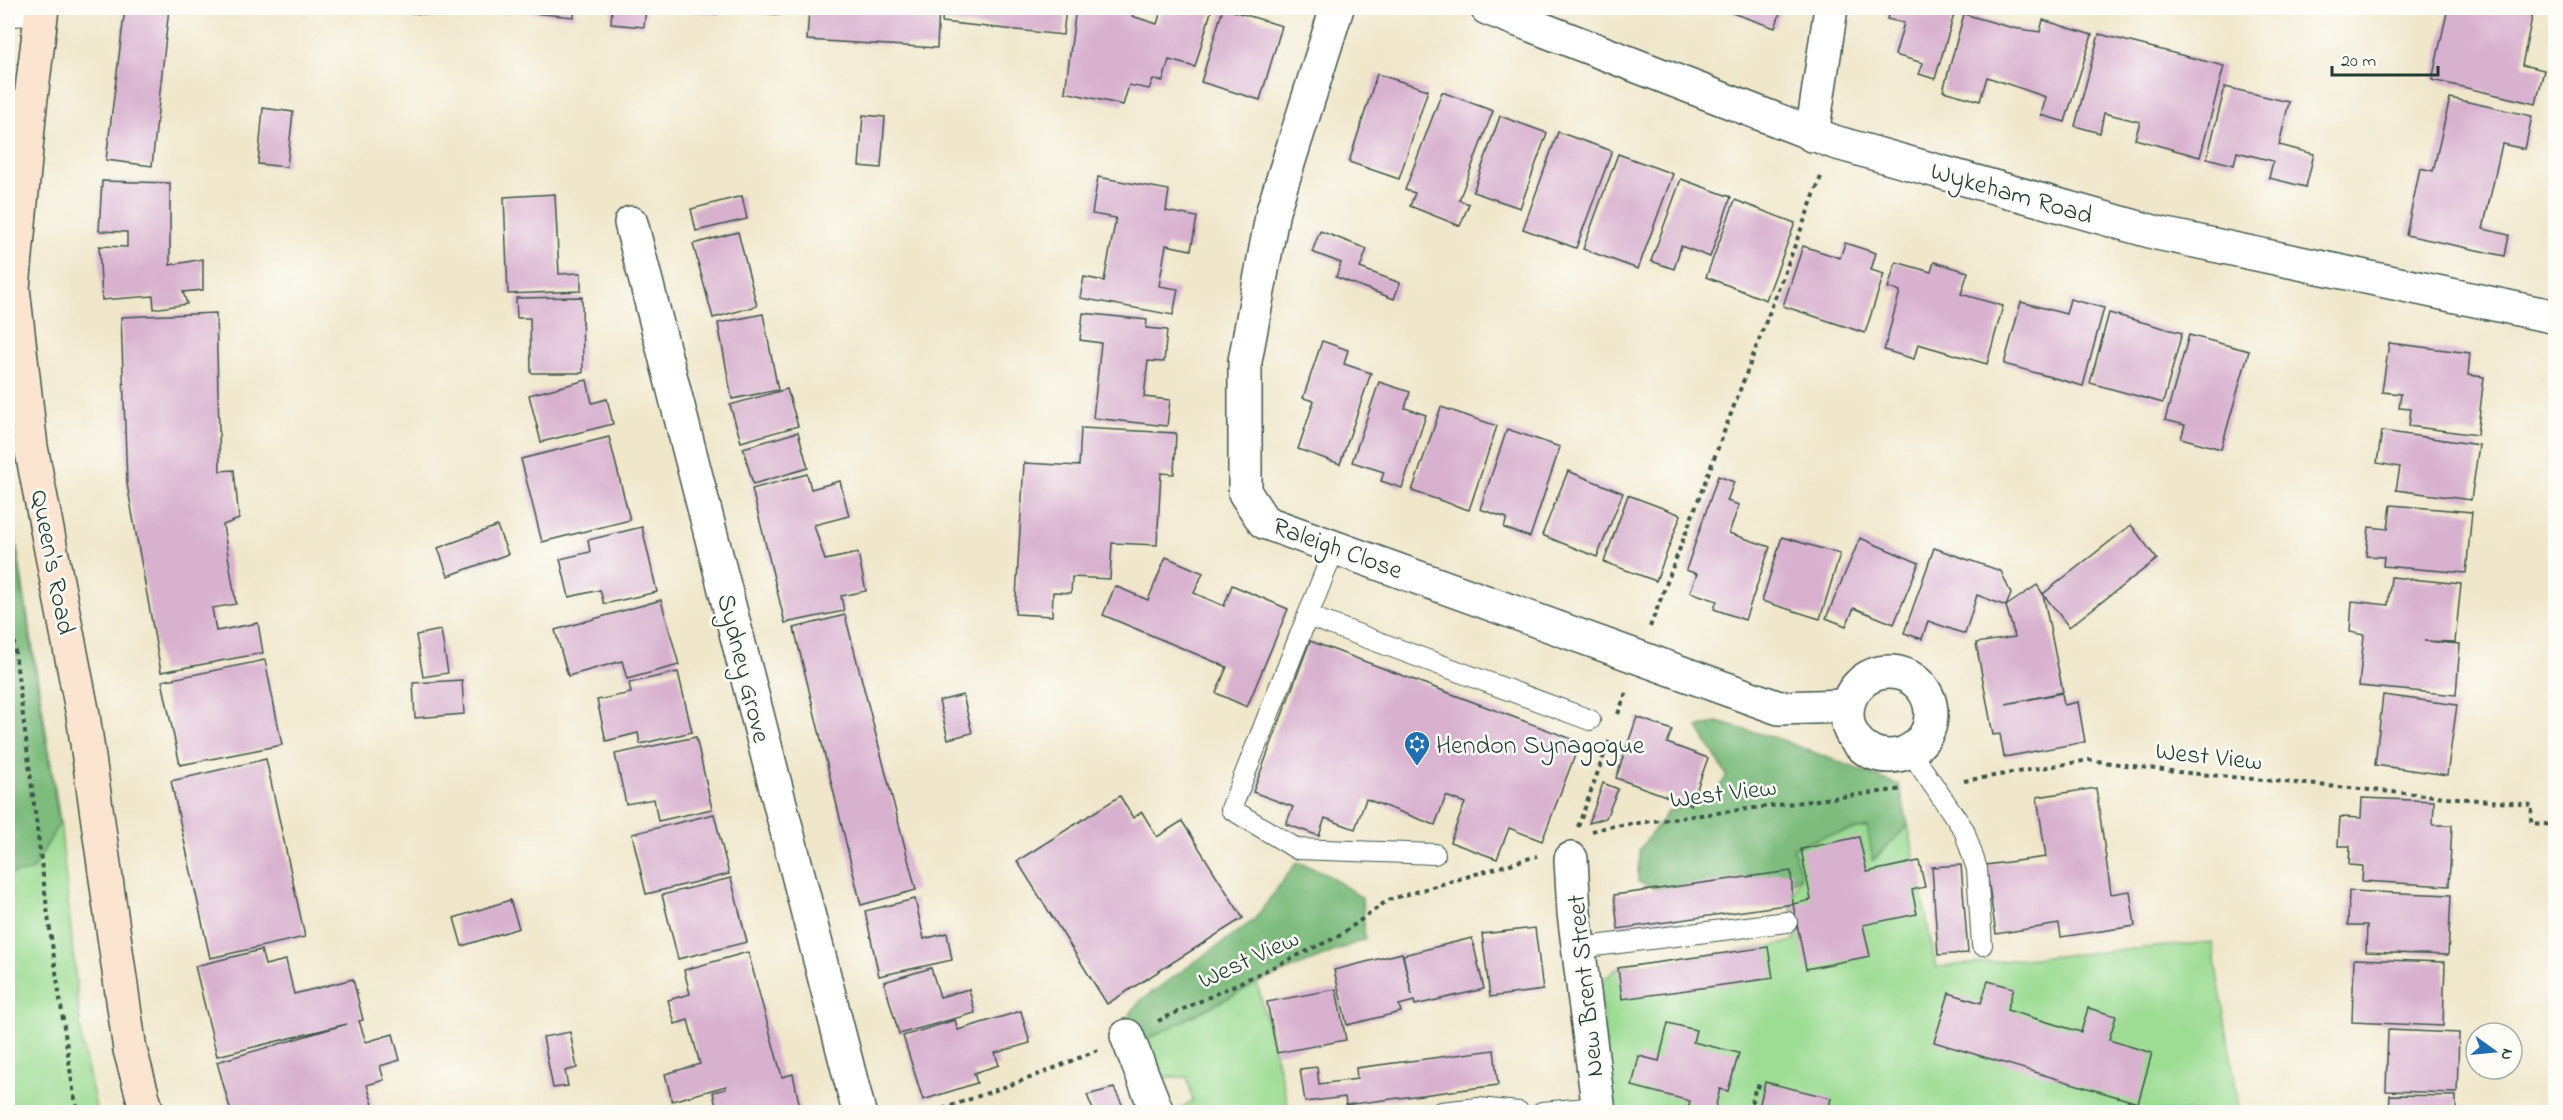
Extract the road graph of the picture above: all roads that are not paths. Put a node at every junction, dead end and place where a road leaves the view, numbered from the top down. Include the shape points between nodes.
1 (1337, 8) edge
2 (1486, 8) edge
3 (1831, 8) edge
4 (42, 11) edge
5 (8, 16) edge
6 (1823, 138) junction
7 (630, 223) dead end
8 (2556, 317) edge
9 (1335, 548) junction
10 (1308, 616) junction
11 (1847, 706) junction
12 (1590, 720) dead end
13 (1910, 752) junction
14 (1569, 846) road end
15 (1435, 854) dead end
16 (1787, 922) dead end
17 (1982, 945) dead end
18 (1579, 948) junction
19 (1127, 1036) road end
20 (1598, 1110) edge
21 (147, 1113) edge
22 (859, 1113) edge
23 (1157, 1113) edge
24 (1441, 1113) edge
25 (1519, 1113) edge
26 (1542, 1113) edge

1 - 9 street, Raleigh Close via 1273,211 1245,361 1245,493 1264,522
2 - 6 street, Wykeham Road
3 - 6 street
4 - 5 lane
4 - 21 main road, Queen's Road via 13,288 31,447 83,715 130,1050
6 - 8 street, Wykeham Road via 2157,233
7 - 22 street, Sydney Grove
9 - 10 lane
9 - 11 street, Raleigh Close via 1779,708
10 - 12 lane
10 - 15 lane via 1231,809 1297,849
11 - 13 street via 1851,734 1860,745 1873,754 1888,757
11 - 13 street via 1857,686 1875,674 1898,672 1918,681 1929,698 1932,712 1922,742
13 - 17 lane via 1964,830 1977,869
14 - 18 street, New Brent Street
16 - 18 lane
18 - 20 street, New Brent Street
19 - 23 street
20 - 26 lane
24 - 25 lane via 1479,1108

